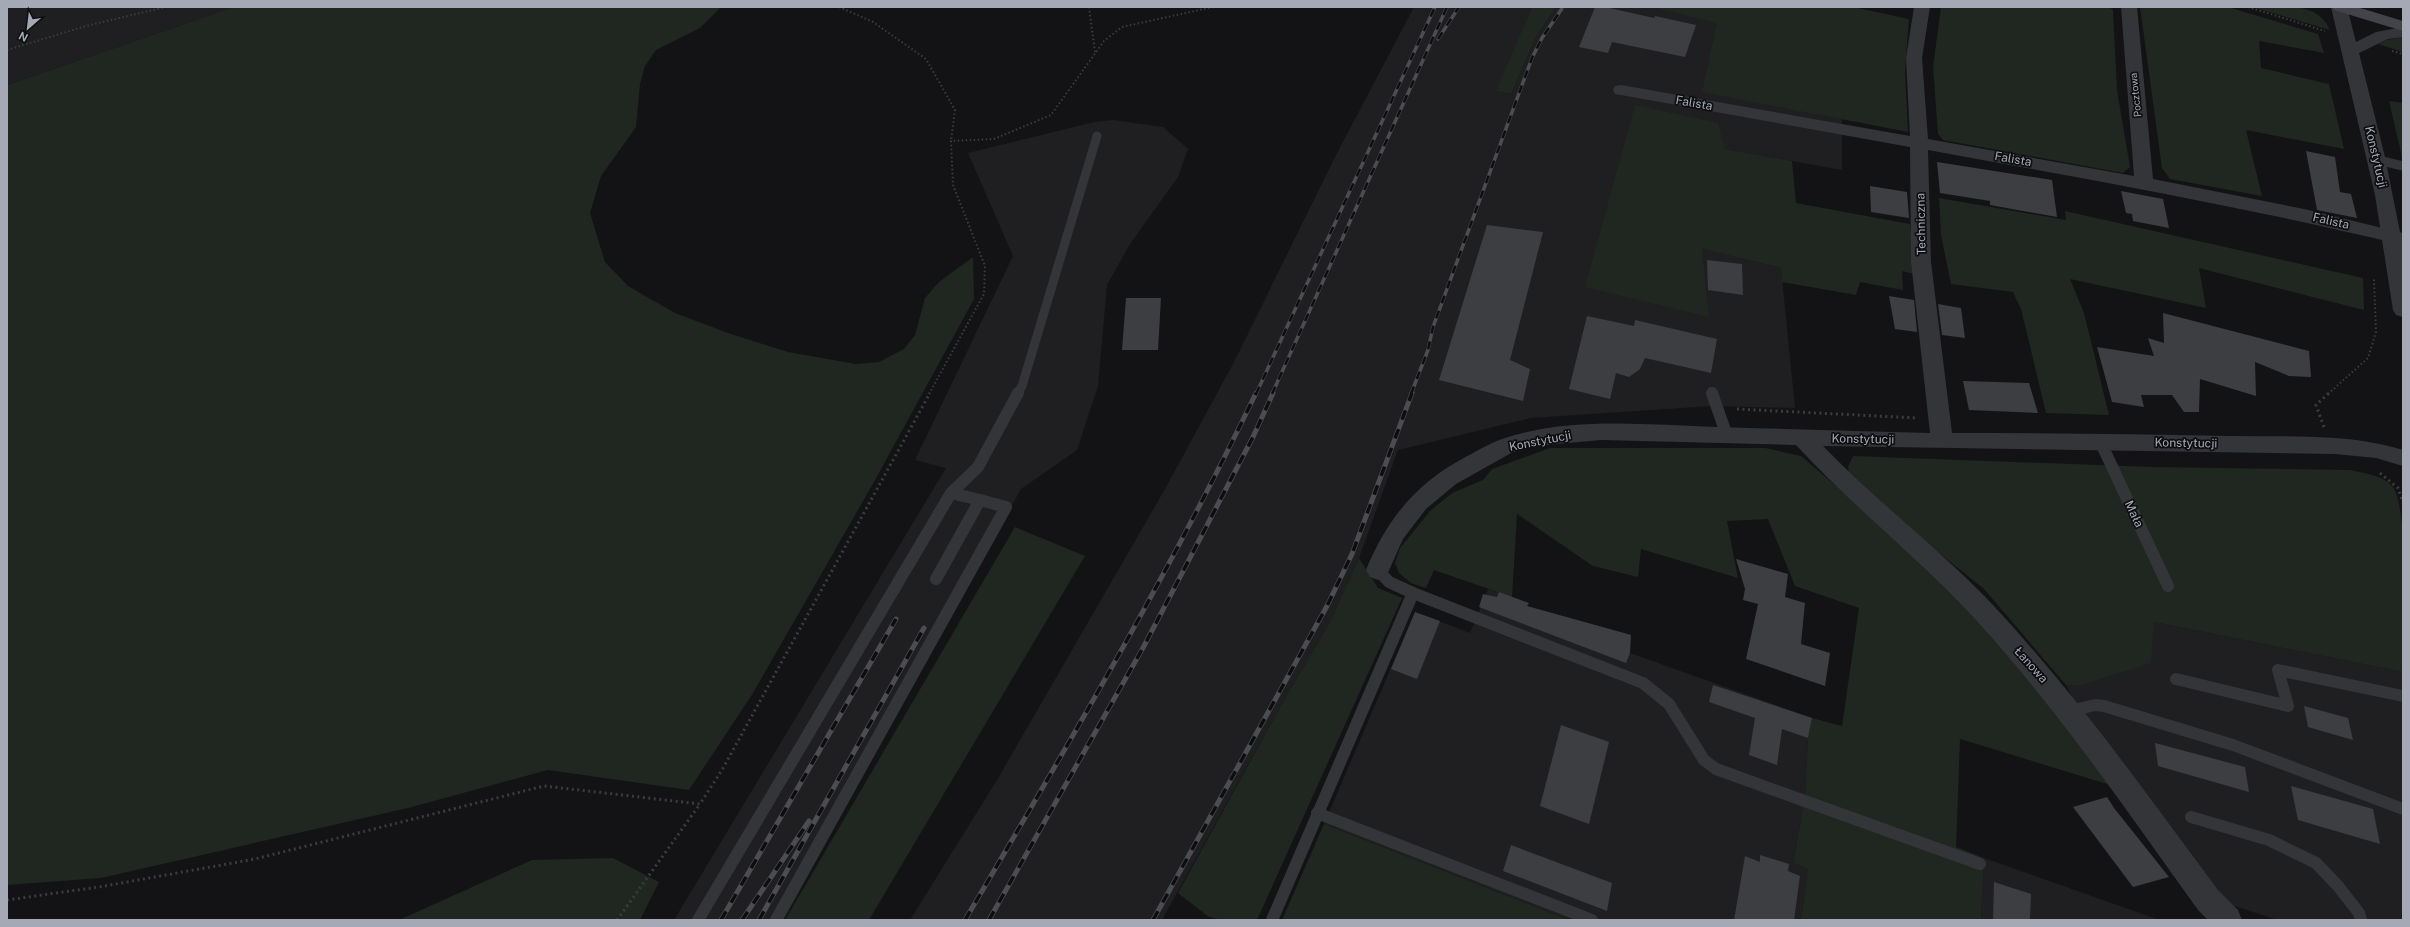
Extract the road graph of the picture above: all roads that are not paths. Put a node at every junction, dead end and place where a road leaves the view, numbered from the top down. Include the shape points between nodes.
1 (1922, 7) edge
2 (2340, 7) edge
3 (2383, 7) edge
4 (2127, 8) edge
5 (2403, 13) edge
6 (2403, 26) edge
7 (2403, 32) edge
8 (2351, 51) junction
9 (1621, 90) dead end
10 (1097, 136) dead end
11 (1920, 143) junction
12 (2378, 160) junction
13 (2403, 166) edge
14 (2144, 183) junction
15 (2398, 238) edge
16 (2403, 310) edge
17 (1712, 393) dead end
18 (1727, 436) junction
19 (1802, 438) junction
20 (2100, 441) junction
21 (1942, 442) junction
22 (2403, 458) edge
23 (951, 493) junction
24 (980, 500) junction
25 (1378, 570) joint
26 (936, 579) dead end
27 (2168, 586) dead end
28 (1413, 593) junction
29 (2176, 679) dead end
30 (2403, 696) edge
31 (2070, 711) junction
32 (2403, 809) edge
33 (1317, 814) junction
34 (2191, 818) dead end
35 (1980, 864) dead end
36 (698, 920) edge
37 (776, 920) edge
38 (1272, 920) edge
39 (1592, 920) edge
40 (2228, 920) edge
41 (2361, 920) edge

1 - 11 street, Techniczna via 1914,58
2 - 6 main road
2 - 8 street, Konstytucji
3 - 5 main road
4 - 14 street, Pocztowa
7 - 8 street via 2384,33
8 - 12 street, Konstytucji
9 - 11 street, Falista
10 - 23 lane via 1022,386 978,467
11 - 14 street, Falista
11 - 21 street, Techniczna via 1921,262
12 - 13 lane
12 - 15 street, Konstytucji
14 - 15 street, Falista via 2304,215
15 - 16 street, Konstytucji
17 - 18 lane
18 - 19 street, Konstytucji
18 - 25 street, Konstytucji via 1601,432 1559,435 1512,444 1462,469 1422,497 1386,547
19 - 21 street, Konstytucji
19 - 31 street, Łanowa via 1834,474 1922,552 1984,612
20 - 21 street, Konstytucji
20 - 22 street, Konstytucji via 2335,446 2376,450
20 - 27 lane, Mała
23 - 24 lane
23 - 36 lane
24 - 26 lane
24 - 37 lane via 1006,507
25 - 28 lane via 1388,582
28 - 33 lane
28 - 35 lane via 1643,683 1669,704 1704,760 1716,769
29 - 30 lane via 2288,706 2278,670
31 - 32 lane via 2095,705 2104,706 2233,745
31 - 40 street, Łanowa via 2208,900
33 - 38 lane
33 - 39 lane
34 - 41 lane via 2269,840 2316,863 2338,886 2359,913

